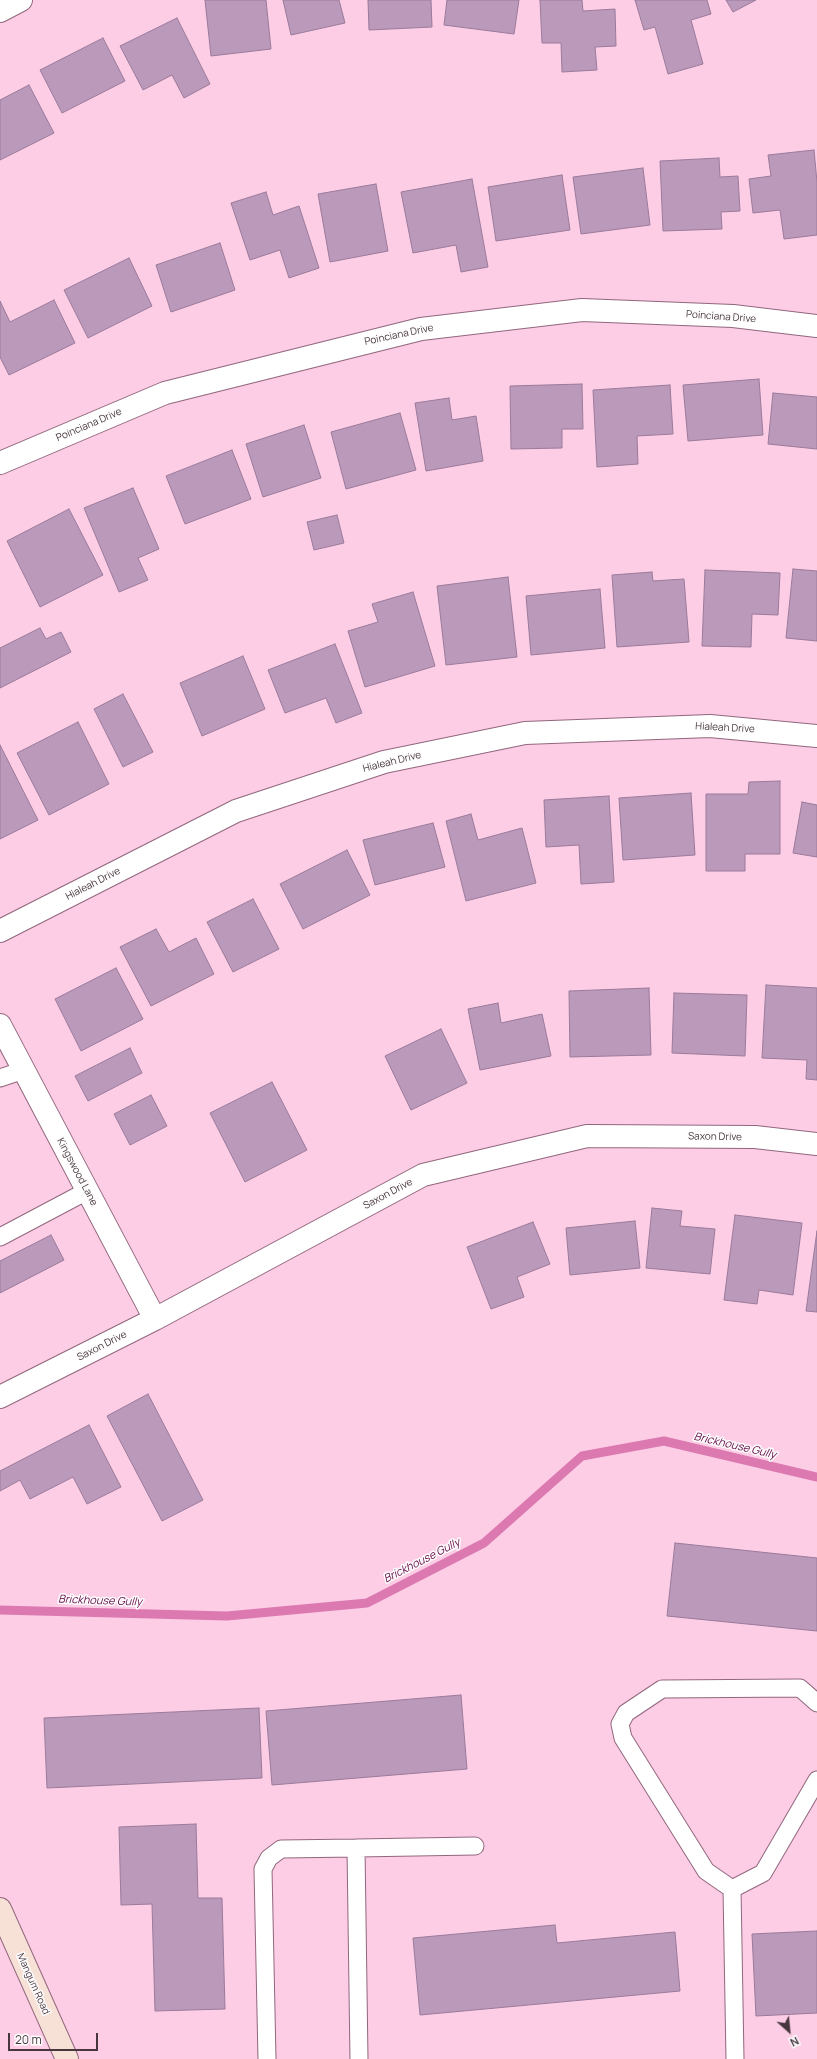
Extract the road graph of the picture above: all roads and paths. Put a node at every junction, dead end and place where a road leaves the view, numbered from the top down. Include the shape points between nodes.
1 (817, 326) edge
2 (0, 463) edge
3 (817, 736) edge
4 (0, 931) edge
5 (0, 1025) edge
6 (24, 1070) junction
7 (0, 1078) edge
8 (817, 1144) edge
9 (87, 1191) junction
10 (0, 1236) edge
11 (155, 1319) junction
12 (0, 1397) edge
13 (817, 1703) edge
14 (817, 1780) edge
15 (475, 1846) dead end
16 (356, 1848) junction
17 (732, 1889) junction
18 (0, 1909) edge
19 (67, 2059) edge
20 (267, 2059) edge
21 (359, 2059) edge
22 (735, 2059) edge

1 - 2 street, Poinciana Drive via 733,316 582,310 421,329 165,393
3 - 4 street, Hialeah Drive via 710,726 525,733 384,762 236,811
5 - 6 street, Kingswood Lane
6 - 7 lane
6 - 9 street, Kingswood Lane
8 - 11 street, Saxon Drive via 755,1138 587,1136 423,1175
9 - 10 lane
9 - 11 street, Kingswood Lane
11 - 12 street, Saxon Drive
13 - 17 lane via 800,1688 662,1689 626,1713 620,1724 623,1738 706,1872
14 - 17 lane via 763,1873
15 - 16 lane
16 - 20 lane via 281,1849 269,1858 264,1869
16 - 21 lane
17 - 22 lane
18 - 19 street, Mangum Road

